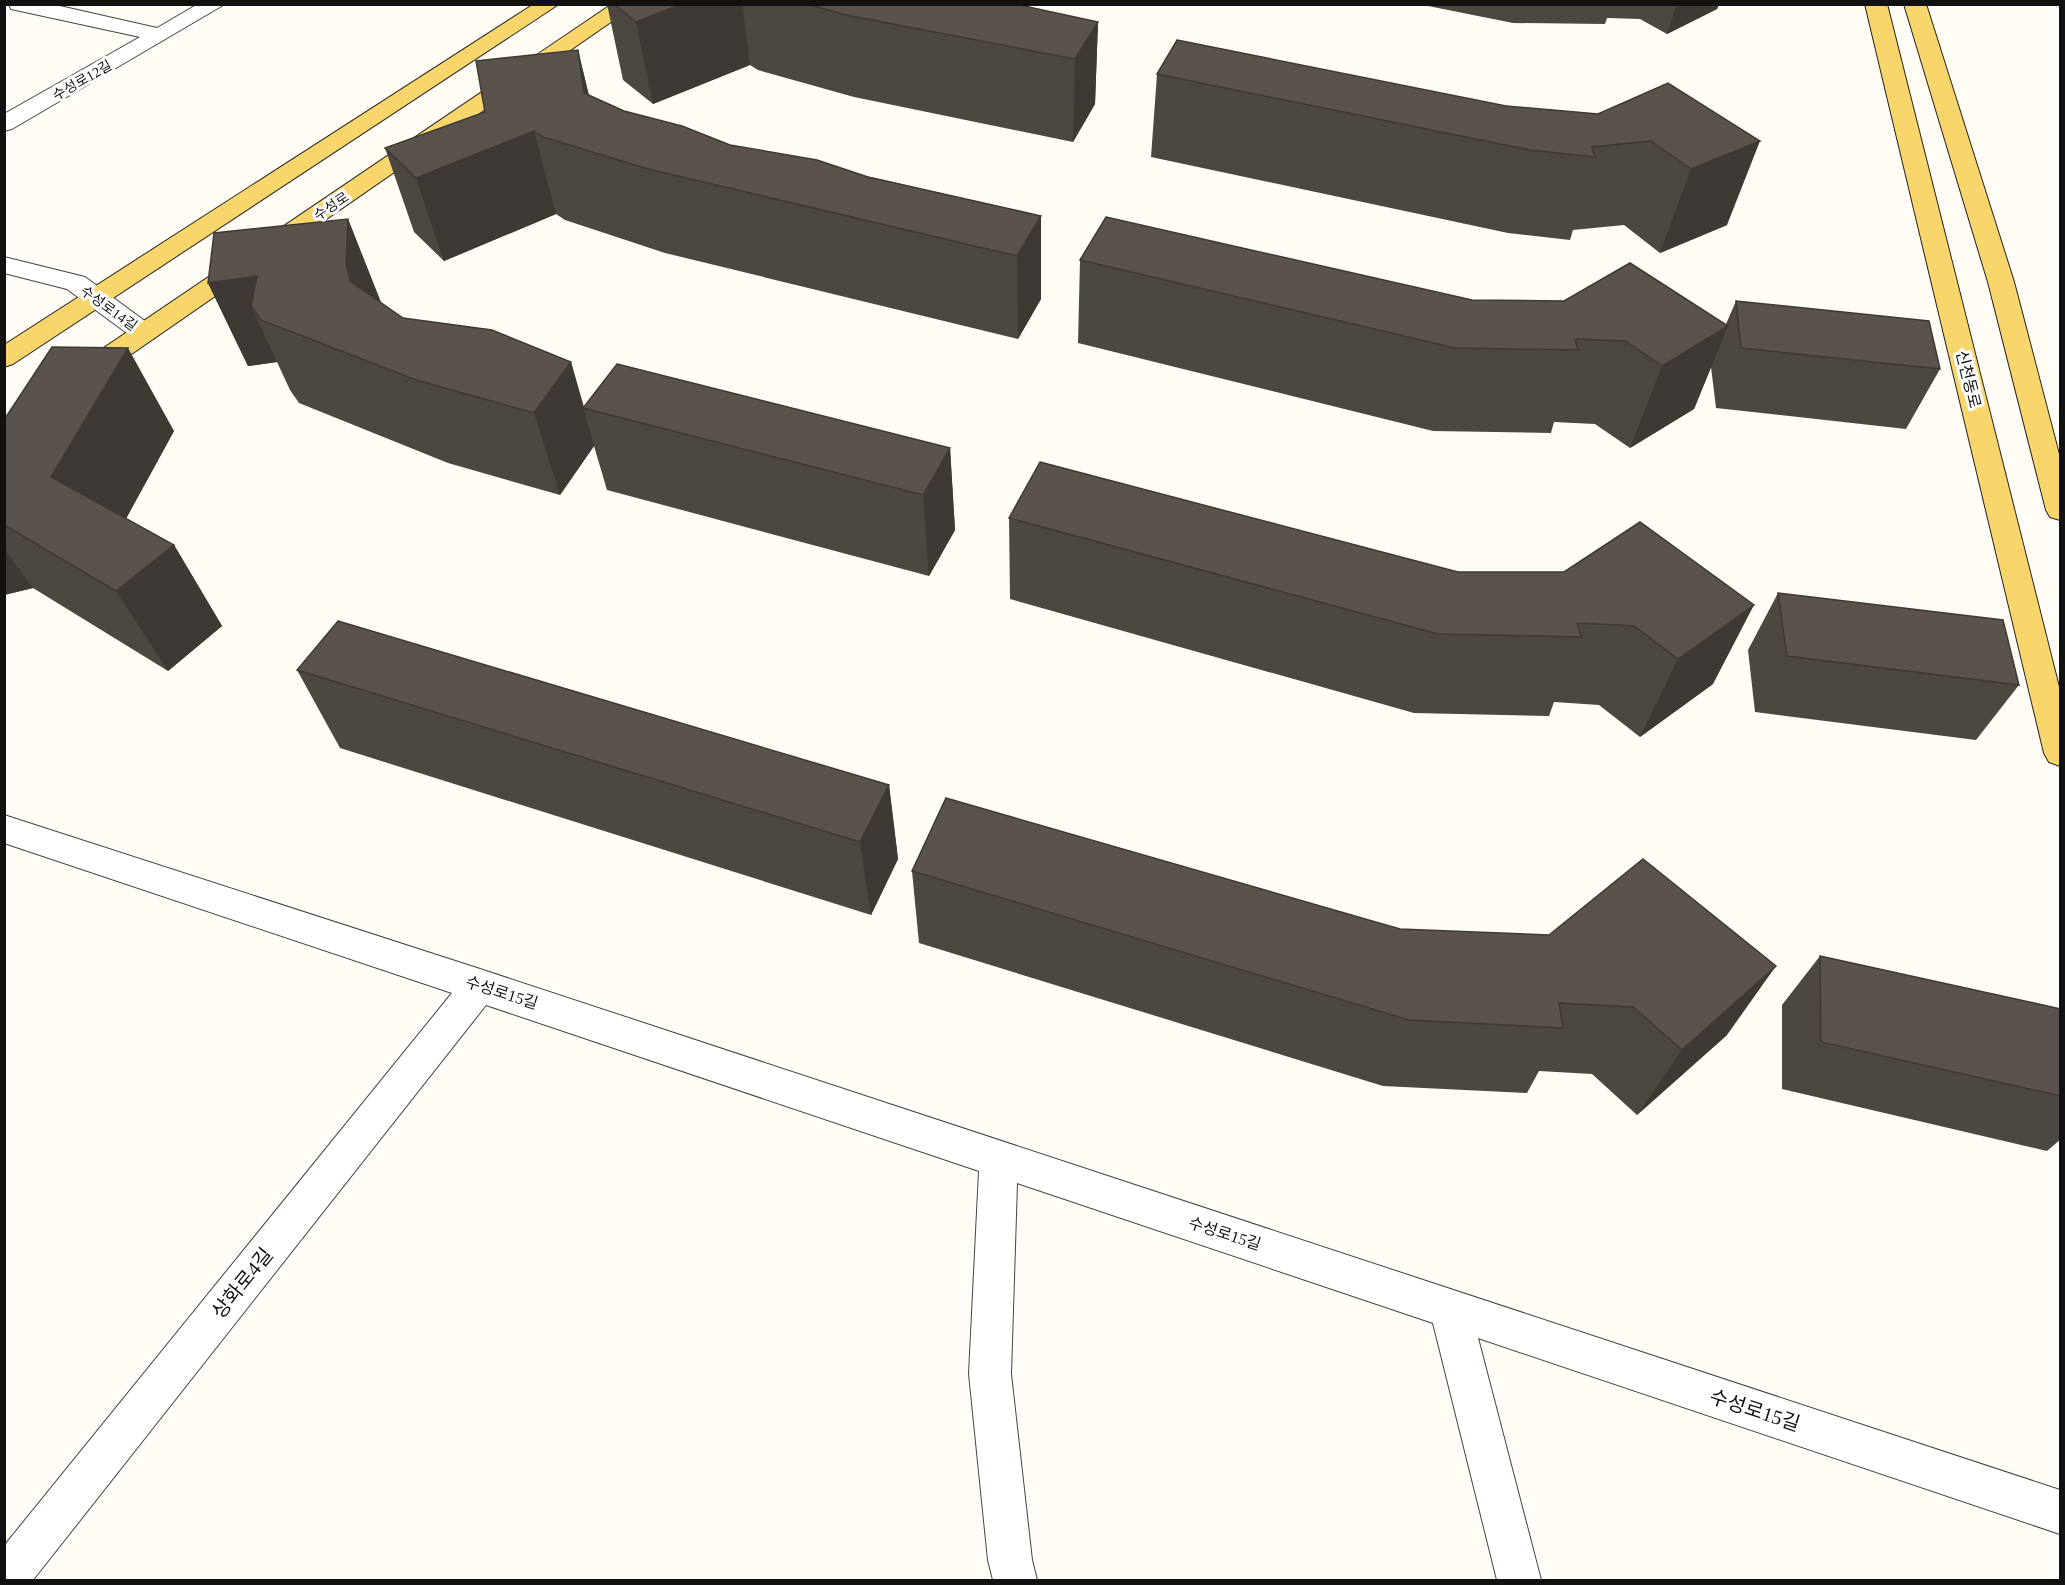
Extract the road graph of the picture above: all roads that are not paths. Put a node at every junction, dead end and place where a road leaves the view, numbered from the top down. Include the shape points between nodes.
1 (19, 4) edge
2 (215, 4) edge
3 (549, 4) edge
4 (627, 4) edge
5 (1876, 4) edge
6 (1915, 4) edge
7 (160, 35) junction
8 (4, 124) edge
9 (4, 265) edge
10 (97, 299) junction
11 (144, 333) junction
12 (4, 358) edge
13 (64, 386) edge
14 (2061, 510) edge
15 (2061, 753) edge
16 (4, 829) edge
17 (480, 985) junction
18 (999, 1159) junction
19 (1450, 1308) junction
20 (2061, 1512) edge
21 (4, 1581) edge
22 (1015, 1581) edge
23 (1519, 1581) edge

1 - 7 street
2 - 7 street, 수성로12길
3 - 10 main road
4 - 11 main road, 수성로
5 - 15 main road, 신천동로
6 - 14 main road via 2001,282
7 - 8 street, 수성로12길
9 - 10 street, 수성로14길 via 76,283
10 - 11 street, 수성로14길
10 - 12 main road
11 - 13 main road, 수성로
16 - 17 street, 수성로15길
17 - 18 street, 수성로15길
17 - 21 street, 상화로4길
18 - 19 street, 수성로15길
18 - 22 street via 990,1374
19 - 20 street, 수성로15길
19 - 23 street

